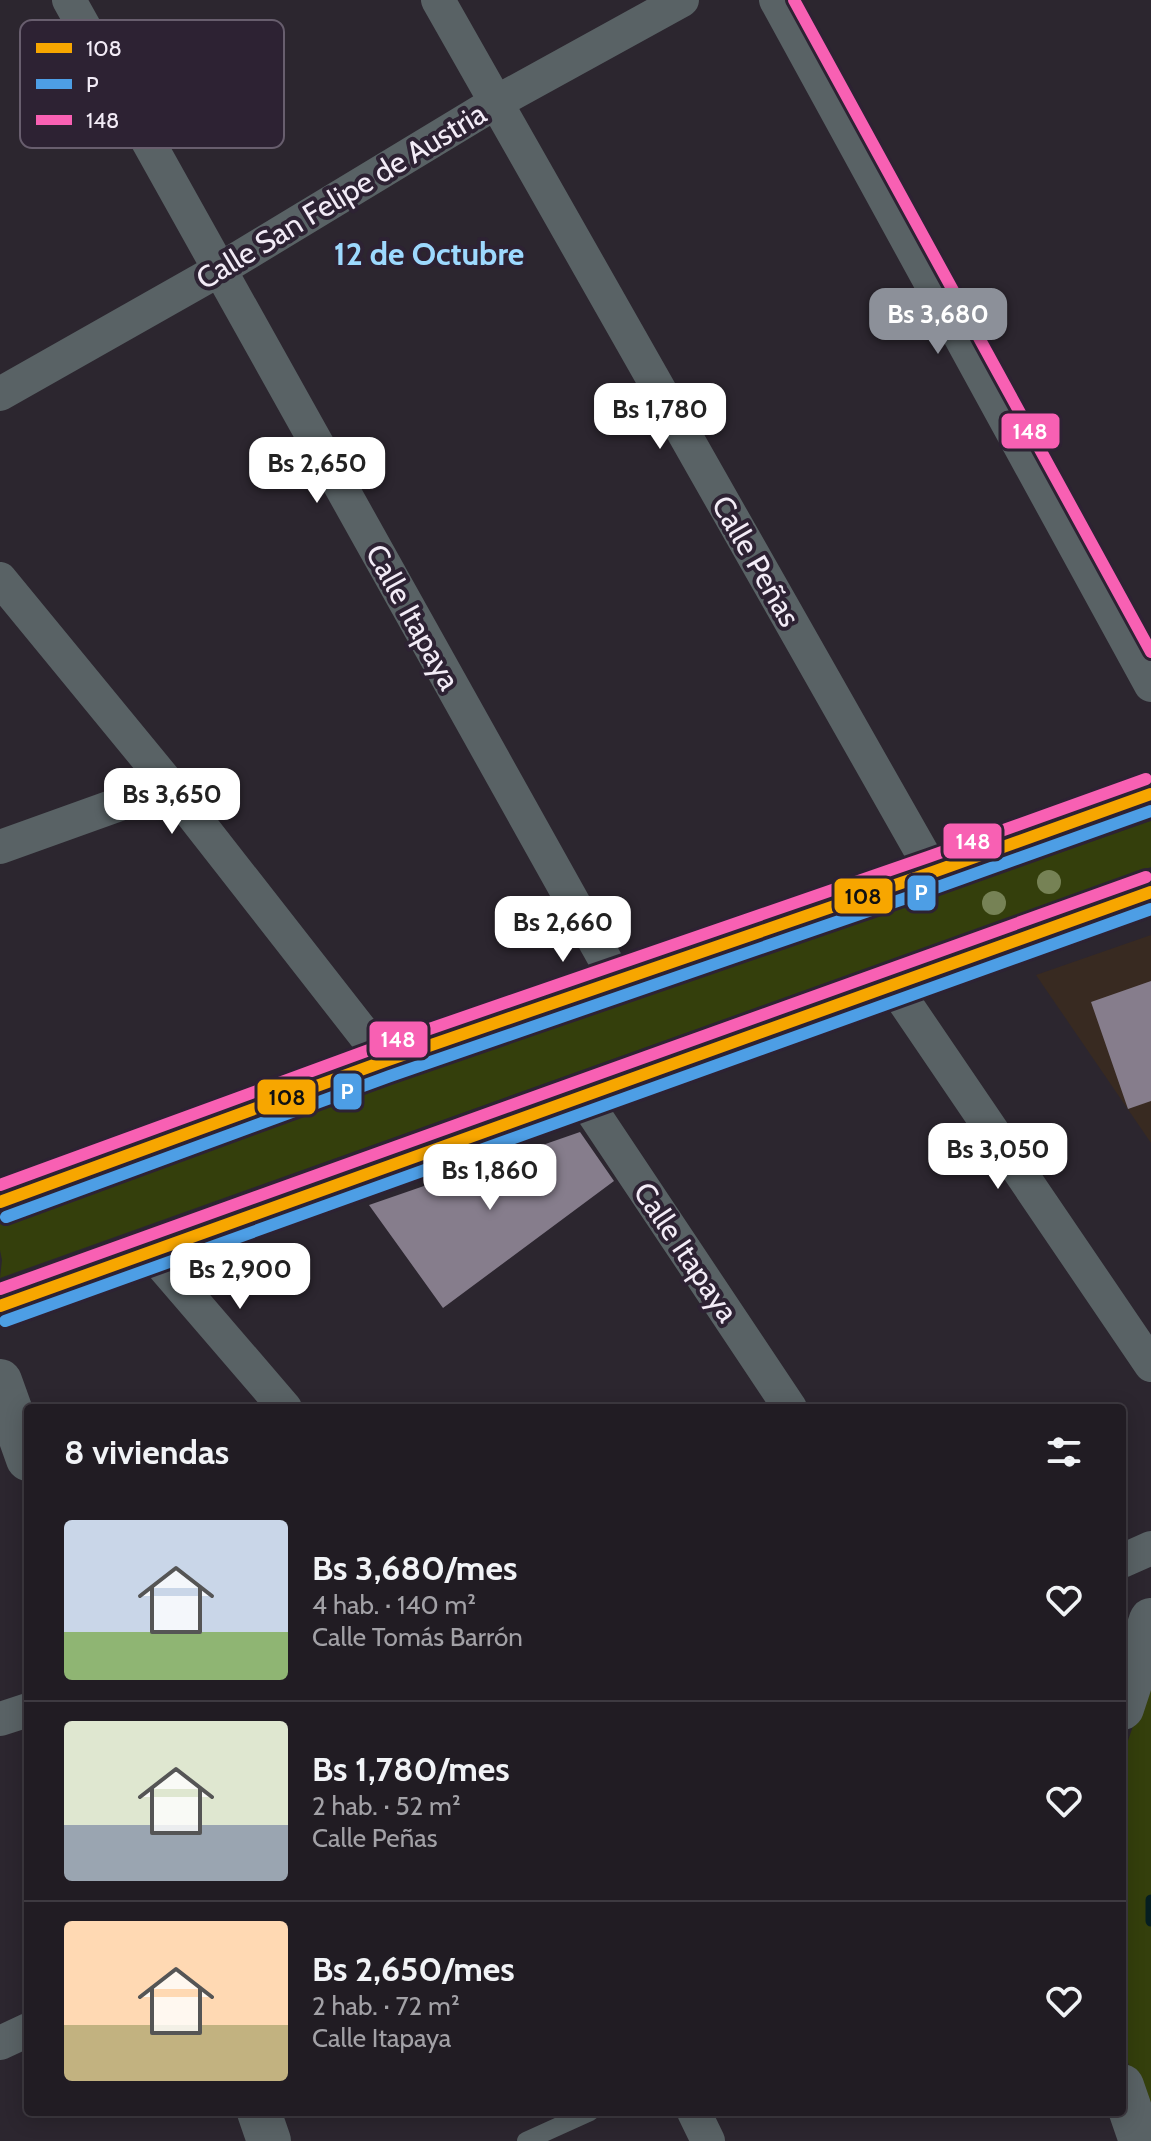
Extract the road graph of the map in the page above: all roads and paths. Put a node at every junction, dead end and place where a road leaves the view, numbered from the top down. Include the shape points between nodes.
1 (69, 0) edge
2 (438, 0) edge
3 (682, 0) edge
4 (776, 0) edge
5 (80, 20) edge
6 (495, 103) junction
7 (151, 148) edge
8 (219, 270) junction
9 (0, 394) edge
10 (0, 579) edge
11 (1151, 685) edge
12 (170, 786) junction
13 (1151, 794) edge
14 (0, 847) edge
15 (933, 872) junction
16 (1151, 892) edge
17 (617, 981) junction
18 (893, 985) junction
19 (385, 1061) junction
20 (582, 1096) junction
21 (0, 1202) edge
22 (150, 1251) junction
23 (0, 1306) edge
24 (1151, 1365) edge
25 (0, 1381) edge
26 (282, 1404) edge
27 (787, 1404) edge
28 (24, 1448) edge
29 (1151, 1548) edge
30 (1126, 1559) edge
31 (1151, 1620) edge
32 (1126, 1696) edge
33 (24, 1711) edge
34 (0, 1719) edge
35 (24, 2032) edge
36 (0, 2043) edge
37 (1126, 2098) edge
38 (260, 2116) edge
39 (581, 2116) edge
40 (696, 2116) edge
41 (269, 2141) edge
42 (526, 2141) edge
43 (708, 2141) edge
44 (1141, 2141) edge

1 - 5 street, Calle Itapaya
2 - 6 street, Calle Peñas
3 - 6 street, Calle San Felipe de Austria
4 - 11 street
6 - 8 street, Calle San Felipe de Austria
6 - 15 street, Calle Peñas
7 - 8 street, Calle Itapaya
8 - 9 street, Calle San Felipe de Austria
8 - 17 street, Calle Itapaya
10 - 12 street
12 - 14 street
12 - 19 street
13 - 15 street
15 - 17 street
16 - 18 street
17 - 19 street
18 - 20 street
18 - 24 street
19 - 21 street
20 - 22 street
20 - 27 street, Calle Itapaya
22 - 23 street
22 - 26 street
25 - 28 street
29 - 30 street
31 - 32 street
33 - 34 street
35 - 36 street
37 - 44 street
38 - 41 street
39 - 42 lane
40 - 43 street

